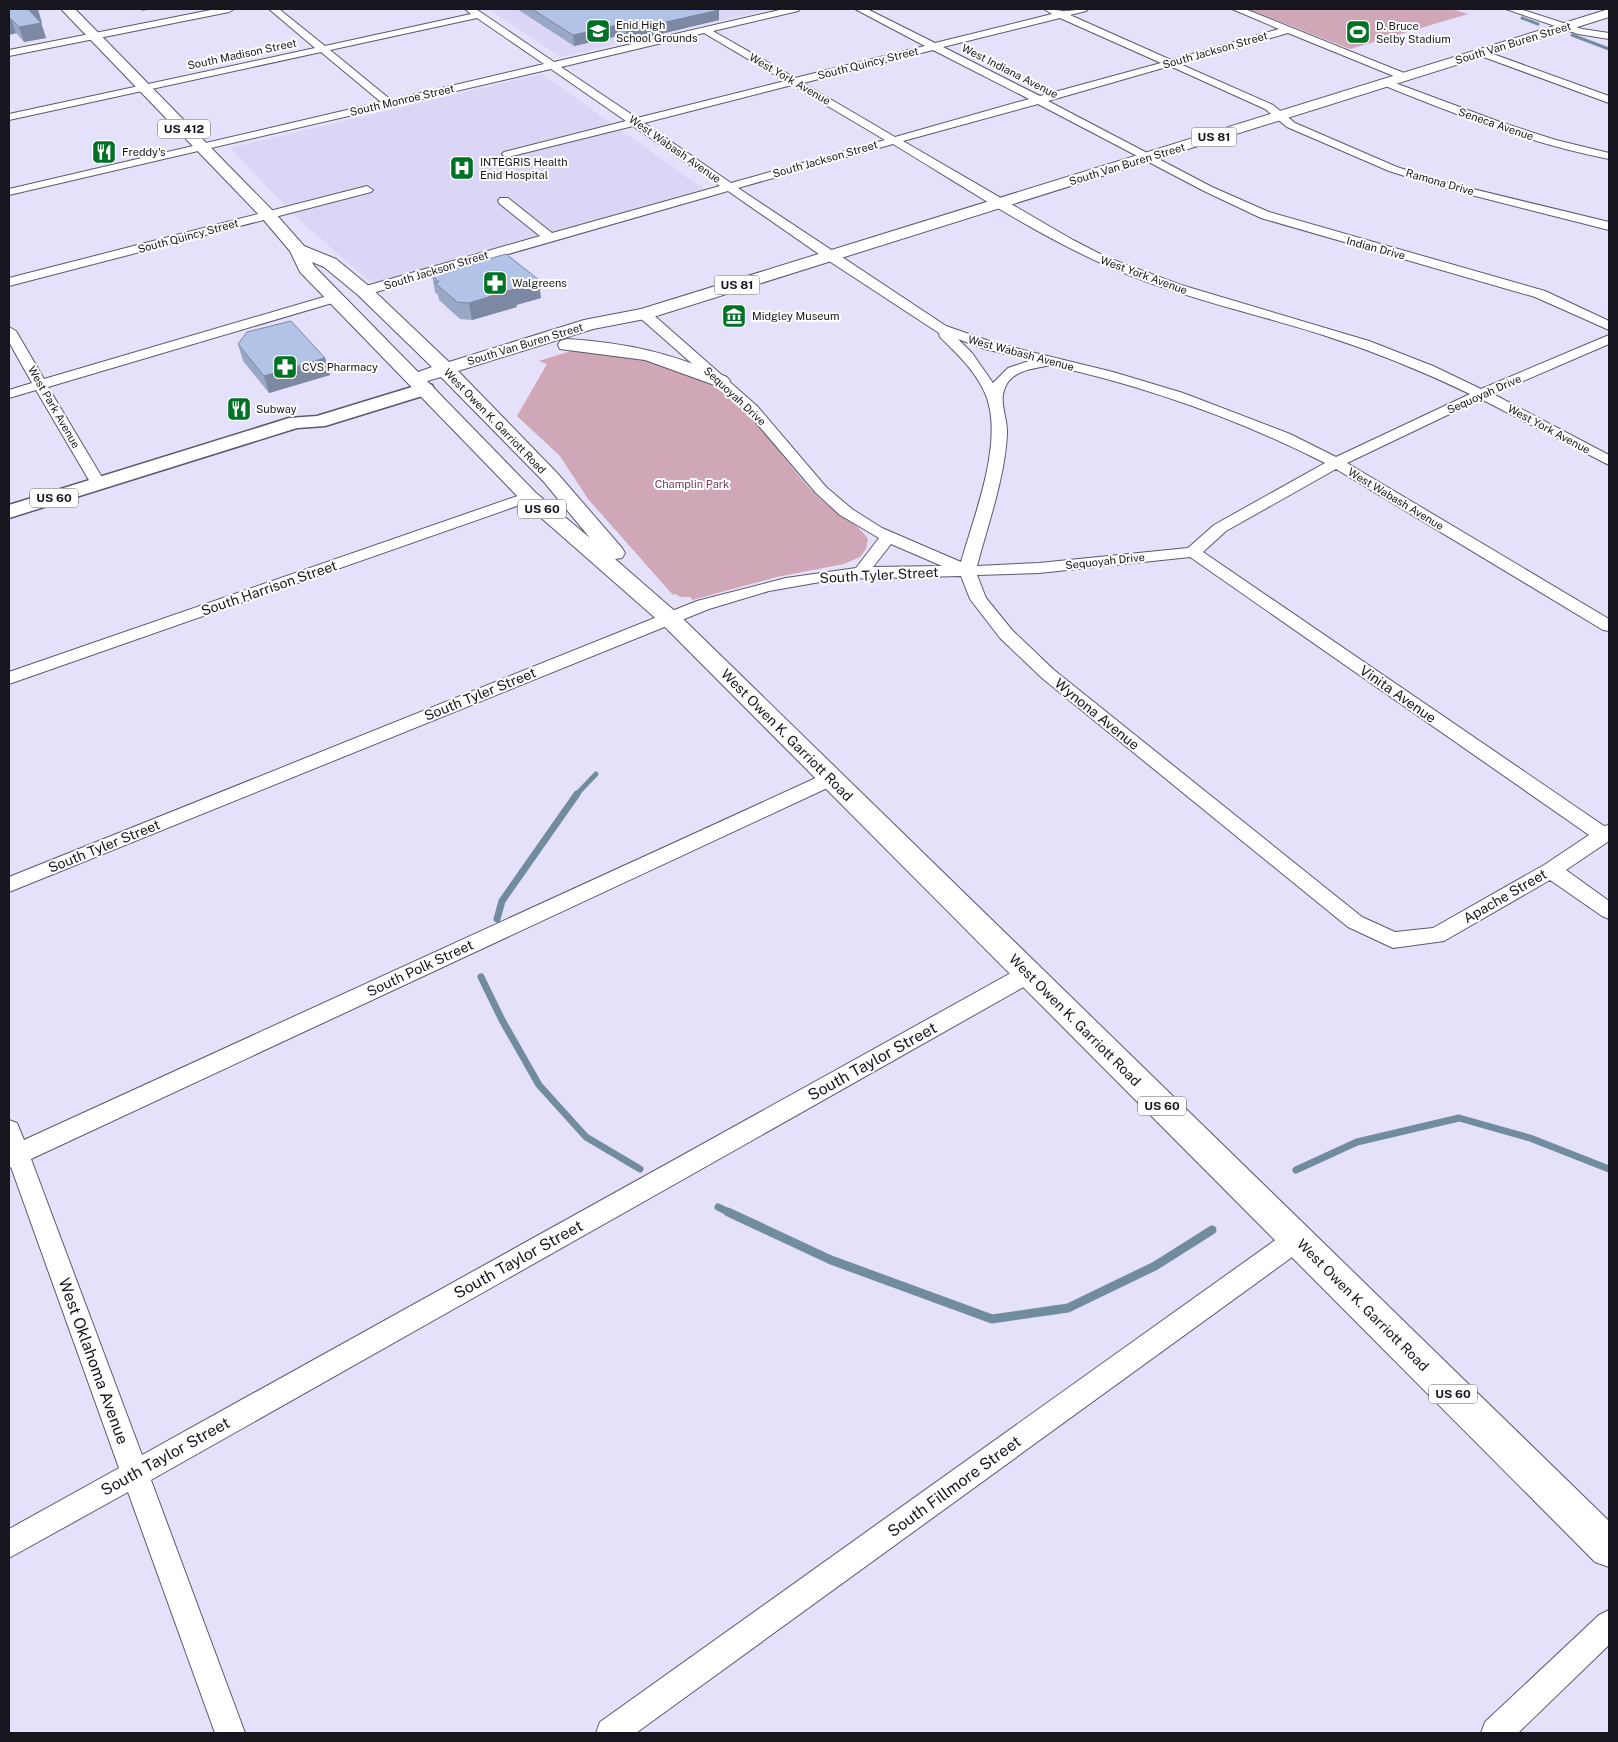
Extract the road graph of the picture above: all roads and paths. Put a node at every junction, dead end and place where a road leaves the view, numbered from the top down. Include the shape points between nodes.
1 (68, 9) edge
2 (229, 9) edge
3 (274, 9) edge
4 (795, 9) edge
5 (860, 9) edge
6 (1048, 9) edge
7 (1082, 9) edge
8 (1237, 9) edge
9 (1511, 9) edge
10 (475, 12) edge
11 (1609, 13) edge
12 (1061, 14) junction
13 (1564, 27) junction
14 (705, 30) junction
15 (1288, 30) junction
16 (94, 36) junction
17 (1609, 36) edge
18 (935, 47) junction
19 (323, 49) junction
20 (9, 53) edge
21 (1482, 53) junction
22 (1168, 63) junction
23 (553, 66) junction
24 (1405, 77) junction
25 (794, 82) junction
26 (1387, 83) junction
27 (144, 88) junction
28 (1038, 100) junction
29 (1609, 100) edge
30 (388, 103) junction
31 (1280, 116) junction
32 (9, 118) edge
33 (636, 122) junction
34 (894, 140) junction
35 (200, 147) junction
36 (508, 154) dead end
37 (1609, 156) edge
38 (1148, 157) junction
39 (729, 187) junction
40 (367, 190) dead end
41 (9, 192) edge
42 (504, 200) dead end
43 (1000, 203) junction
44 (268, 215) junction
45 (1609, 226) edge
46 (549, 237) junction
47 (298, 250) junction
48 (830, 256) junction
49 (9, 282) edge
50 (364, 291) junction
51 (334, 298) junction
52 (644, 314) junction
53 (1609, 326) edge
54 (941, 329) junction
55 (9, 331) edge
56 (1609, 339) edge
57 (567, 345) junction
58 (1050, 361) junction
59 (450, 375) junction
60 (720, 381) junction
61 (419, 384) junction
62 (41, 385) junction
63 (1483, 393) junction
64 (9, 394) edge
65 (994, 398) junction
66 (1609, 461) edge
67 (1336, 463) junction
68 (98, 484) junction
69 (529, 497) junction
70 (9, 512) edge
71 (889, 536) junction
72 (1193, 552) junction
73 (967, 571) junction
74 (860, 573) junction
75 (669, 618) junction
76 (1609, 626) edge
77 (9, 678) edge
78 (831, 778) junction
79 (1606, 834) edge
80 (1551, 870) junction
81 (9, 885) edge
82 (1609, 911) edge
83 (1392, 940) joint
84 (1028, 974) junction
85 (12, 1147) edge
86 (1296, 1239) junction
87 (135, 1473) junction
88 (9, 1544) edge
89 (1609, 1548) edge
90 (1609, 1625) edge
91 (230, 1733) edge
92 (611, 1733) edge
93 (1496, 1733) edge

1 - 16 highway, West Owen K. Garriott Road / US 412
2 - 16 street
3 - 19 street
4 - 14 street, South Monroe Street
5 - 18 street, West Indiana Avenue
6 - 12 street, Ramona Drive
7 - 12 street, South Quincy Street
8 - 15 street
9 - 13 street
10 - 19 street, South Madison Street
10 - 23 street, West Wabash Avenue
11 - 13 highway, South Van Buren Street / US 81
12 - 18 street, South Quincy Street
12 - 22 street, Ramona Drive
13 - 17 street
13 - 21 highway, South Van Buren Street / US 81
14 - 23 street, South Monroe Street
14 - 25 street, West York Avenue
15 - 22 street, South Jackson Street
15 - 24 street
16 - 20 street
16 - 27 highway, West Owen K. Garriott Road / US 412
18 - 25 street, South Quincy Street
18 - 28 street, West Indiana Avenue
19 - 27 street, South Madison Street
19 - 30 street
21 - 24 highway, South Van Buren Street / US 81
21 - 29 street
22 - 28 street, South Jackson Street
22 - 31 street, Ramona Drive via 1269,107
23 - 30 street, South Monroe Street
23 - 33 street, West Wabash Avenue
24 - 26 highway, South Van Buren Street / US 81
25 - 33 street, South Quincy Street
25 - 34 street, West York Avenue
26 - 31 highway, South Van Buren Street / US 81
26 - 37 street, Seneca Avenue via 1497,126
27 - 32 street, South Madison Street
27 - 35 highway, West Owen K. Garriott Road / US 412
28 - 34 street, South Jackson Street
28 - 38 street, West Indiana Avenue
30 - 35 street, South Monroe Street
31 - 38 highway, South Van Buren Street / US 81
31 - 45 street, Ramona Drive via 1291,125 1393,169 1440,184
33 - 36 street, South Quincy Street
33 - 39 street, West Wabash Avenue
34 - 39 street, South Jackson Street
34 - 43 street, West York Avenue
35 - 41 street, South Monroe Street
35 - 44 highway, West Owen K. Garriott Road / US 412
38 - 43 highway, South Van Buren Street / US 81
38 - 53 street, Indian Drive via 1265,215 1540,294
39 - 46 street, South Jackson Street
39 - 48 street, West Wabash Avenue
40 - 44 street, South Quincy Street
42 - 46 street
43 - 48 highway, South Van Buren Street / US 81
43 - 63 street, West York Avenue via 1116,267 1363,344
44 - 47 highway, West Owen K. Garriott Road / US 412
44 - 49 street, South Quincy Street
46 - 50 street, South Jackson Street
47 - 50 highway, West Owen K. Garriott Road / US 412 via 330,263
47 - 51 highway, West Owen K. Garriott Road / US 412 via 306,268
48 - 52 highway, South Van Buren Street / US 81
48 - 54 street, West Wabash Avenue
50 - 59 highway, West Owen K. Garriott Road / US 412
51 - 61 highway, West Owen K. Garriott Road / US 412
51 - 62 street
52 - 57 highway, South Van Buren Street / US 81 via 602,334
52 - 59 highway, South Van Buren Street / US 81 via 590,324
52 - 60 street, Sequoyah Drive
54 - 58 street, West Wabash Avenue via 990,346
54 - 65 street via 972,363
55 - 62 street, West Park Avenue
56 - 63 street, Sequoyah Drive
57 - 59 highway, South Van Buren Street / US 81
57 - 60 highway via 635,352
58 - 65 street via 1017,369 1005,376
58 - 67 street, West Wabash Avenue via 1178,396 1285,437
59 - 61 highway, South Van Buren Street / US 81
59 - 75 highway, West Owen K. Garriott Road / US 60 via 551,478
60 - 71 street, Sequoyah Drive via 752,410 821,490 846,512
61 - 68 main road, South Van Buren Street / US 60 via 318,422 296,422
61 - 69 highway, West Owen K. Garriott Road / US 60
62 - 64 street
62 - 68 street, West Park Avenue
63 - 66 street, West York Avenue
63 - 67 street, Sequoyah Drive
65 - 73 street via 1000,432 998,460
67 - 72 street, Sequoyah Drive via 1220,528
67 - 76 street, West Wabash Avenue
68 - 70 main road, South Van Buren Street / US 60
69 - 75 highway, West Owen K. Garriott Road / US 60
69 - 77 street, South Harrison Street
71 - 73 street, Sequoyah Drive
71 - 74 street
72 - 73 street, Sequoyah Drive via 1038,568
72 - 79 street, Vinita Avenue
73 - 74 street, South Tyler Street
73 - 83 street, Wynona Avenue via 978,598 1006,634 1048,674 1355,922
74 - 75 street, South Tyler Street via 800,579 748,591
75 - 78 highway, West Owen K. Garriott Road / US 60
75 - 81 street, South Tyler Street
78 - 84 highway, West Owen K. Garriott Road / US 60
78 - 85 street, South Polk Street
79 - 80 street, Apache Street
80 - 82 street
80 - 83 street, Apache Street via 1437,935
84 - 86 highway, West Owen K. Garriott Road / US 60
84 - 87 street, South Taylor Street
85 - 87 street, West Oklahoma Avenue
86 - 89 highway, West Owen K. Garriott Road / US 60
86 - 92 street, South Fillmore Street
87 - 88 street, South Taylor Street
87 - 91 street, West Oklahoma Avenue
90 - 93 street

